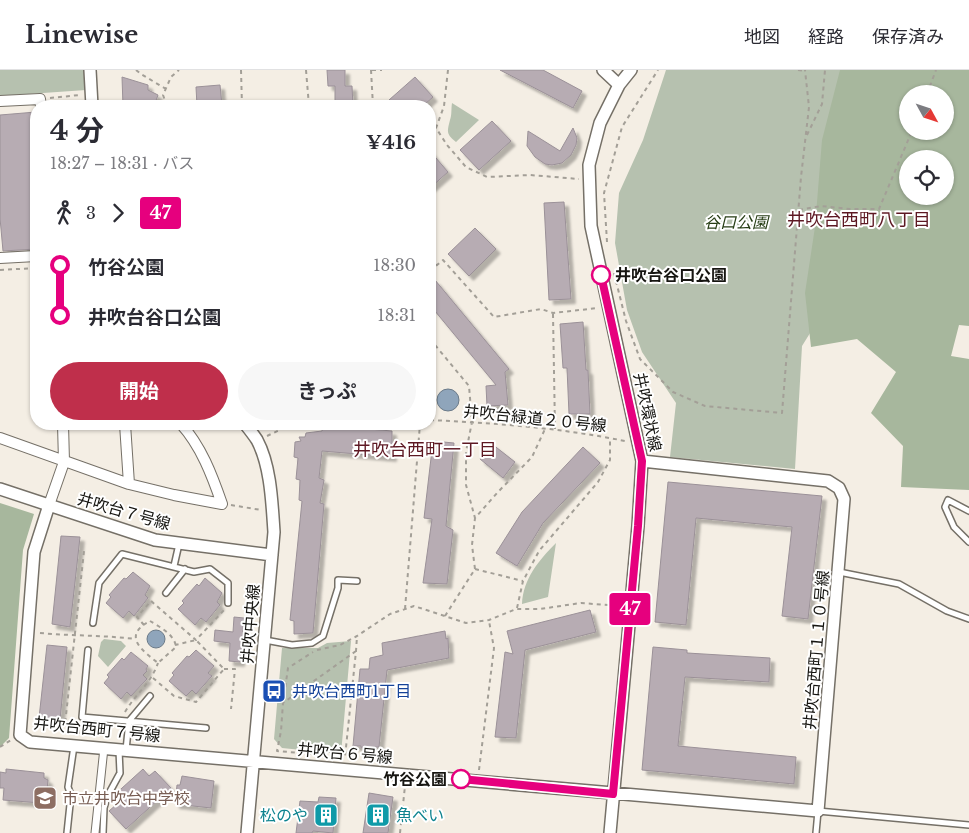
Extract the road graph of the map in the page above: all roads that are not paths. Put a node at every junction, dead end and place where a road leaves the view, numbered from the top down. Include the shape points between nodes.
1 (90, 70) edge
2 (603, 70) edge
3 (631, 70) edge
4 (619, 85) junction
5 (92, 100) edge
6 (0, 101) edge
7 (30, 102) edge
8 (30, 256) edge
9 (0, 258) edge
10 (63, 430) edge
11 (125, 430) edge
12 (186, 430) edge
13 (249, 430) edge
14 (0, 438) edge
15 (642, 461) junction
16 (64, 462) junction
17 (129, 484) junction
18 (0, 489) edge
19 (49, 505) junction
20 (969, 511) edge
21 (969, 542) edge
22 (179, 543) junction
23 (272, 555) junction
24 (174, 566) junction
25 (186, 569) junction
26 (839, 572) junction
27 (356, 581) dead end
28 (166, 593) dead end
29 (228, 603) road end
30 (969, 619) edge
31 (93, 623) dead end
32 (265, 640) junction
33 (88, 650) dead end
34 (150, 696) dead end
35 (129, 721) junction
36 (206, 728) dead end
37 (76, 746) junction
38 (104, 748) junction
39 (123, 750) junction
40 (253, 761) junction
41 (613, 794) junction
42 (818, 811) junction
43 (969, 825) edge
44 (67, 833) edge
45 (95, 833) edge
46 (103, 833) edge
47 (247, 833) edge
48 (610, 833) edge
49 (816, 833) edge

1 - 5 street
2 - 4 street
3 - 4 street, 井吹環状線
4 - 15 street, 井吹環状線 via 600,123 589,165 591,226
6 - 7 street
8 - 9 street
10 - 16 street
11 - 17 street
12 - 17 street via 207,466 222,504
13 - 23 street, 井吹中央線 via 263,455 271,489
14 - 16 street
15 - 26 street, 井吹台西町１１０号線 via 828,482 839,488 844,499
15 - 41 street, 井吹環状線
16 - 17 street
16 - 19 street
18 - 19 street, 井吹台７号線
19 - 22 street, 井吹台７号線 via 155,540
19 - 37 street, 井吹台西町７号線 via 34,552 20,735 30,742
20 - 21 lane via 948,500 945,507 954,527
22 - 23 street, 井吹台７号線
22 - 24 lane
23 - 32 street, 井吹中央線
24 - 25 lane
24 - 31 lane via 122,554 99,583
25 - 28 lane
25 - 29 lane via 194,572 210,569 228,584
26 - 30 lane via 899,584 947,611
26 - 42 street, 井吹台西町１１０号線
27 - 32 lane via 338,580 323,636 312,644 292,645
32 - 40 street, 井吹中央線
33 - 35 lane via 82,717
34 - 35 lane
35 - 36 lane
35 - 39 lane
37 - 38 street, 井吹台西町７号線
37 - 44 lane via 68,787 71,795
38 - 39 street, 井吹台西町７号線
38 - 45 street
39 - 40 street, 井吹台西町７号線
39 - 46 lane via 120,772 104,808
40 - 41 street, 井吹台６号線
40 - 47 street, 井吹中央線
41 - 42 street
41 - 48 street, 井吹環状線
42 - 43 lane
42 - 49 lane

